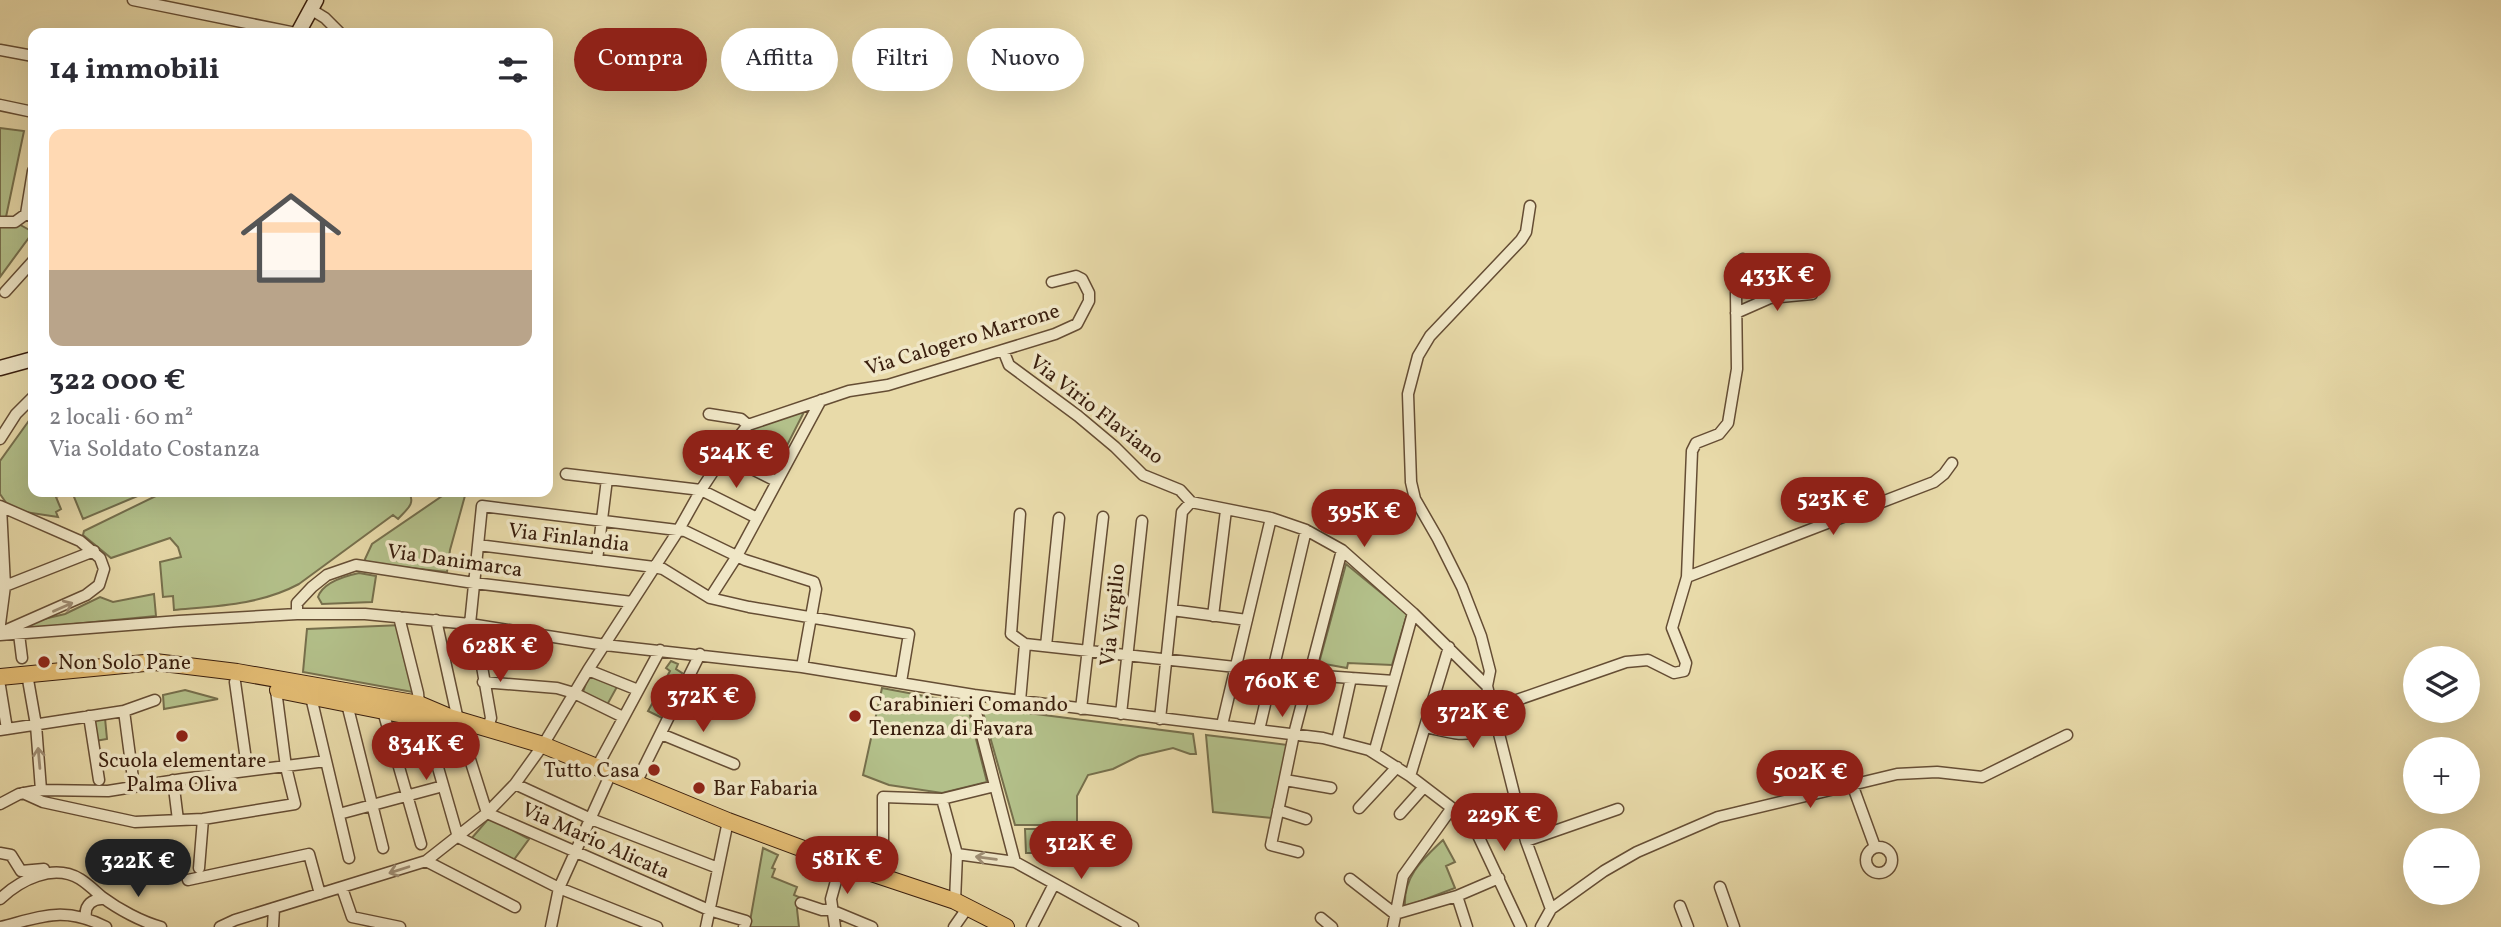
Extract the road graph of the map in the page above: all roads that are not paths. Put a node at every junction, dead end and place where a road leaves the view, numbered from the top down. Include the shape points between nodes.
1 (133, 0) edge
2 (314, 5) edge
3 (272, 28) edge
4 (300, 28) edge
5 (335, 28) edge
6 (0, 50) edge
7 (28, 56) edge
8 (0, 105) edge
9 (28, 111) edge
10 (1530, 206) dead end
11 (28, 216) edge
12 (0, 222) edge
13 (1743, 259) dead end
14 (28, 267) edge
15 (1052, 282) dead end
16 (5, 292) dead end
17 (1812, 294) dead end
18 (1736, 313) junction
19 (1003, 350) junction
20 (28, 352) edge
21 (28, 360) edge
22 (3, 367) edge
23 (821, 400) junction
24 (28, 403) edge
25 (709, 414) dead end
26 (748, 425) junction
27 (0, 439) edge
28 (724, 455) junction
29 (1952, 463) dead end
30 (565, 474) dead end
31 (607, 479) junction
32 (776, 481) junction
33 (701, 490) junction
34 (1191, 502) junction
35 (0, 506) edge
36 (1226, 510) junction
37 (1020, 514) dead end
38 (1103, 517) dead end
39 (757, 518) junction
40 (1059, 518) dead end
41 (1271, 518) junction
42 (602, 521) junction
43 (1142, 521) dead end
44 (1306, 530) junction
45 (678, 531) junction
46 (478, 545) junction
47 (1342, 550) junction
48 (94, 551) junction
49 (737, 556) junction
50 (597, 560) junction
51 (654, 567) junction
52 (1687, 577) junction
53 (474, 583) junction
54 (5, 586) junction
55 (710, 598) junction
56 (632, 602) junction
57 (1172, 610) junction
58 (1413, 613) junction
59 (297, 614) junction
60 (1213, 616) junction
61 (399, 617) junction
62 (811, 617) junction
63 (436, 620) junction
64 (1247, 620) junction
65 (0, 624) edge
66 (470, 624) junction
67 (0, 634) edge
68 (19, 634) junction
69 (477, 638) dead end
70 (1026, 644) junction
71 (605, 645) junction
72 (1046, 646) junction
73 (1449, 647) junction
74 (660, 650) junction
75 (1088, 652) junction
76 (700, 654) junction
77 (1128, 656) junction
78 (22, 658) dead end
79 (1167, 660) junction
80 (142, 665) junction
81 (802, 667) junction
82 (1236, 667) junction
83 (588, 670) junction
84 (1273, 671) junction
85 (27, 674) junction
86 (1309, 675) junction
87 (0, 677) edge
88 (1351, 678) junction
89 (235, 681) junction
90 (1394, 681) junction
91 (483, 682) junction
92 (901, 682) junction
93 (0, 686) edge
94 (1487, 686) junction
95 (276, 690) junction
96 (638, 690) junction
97 (574, 693) junction
98 (974, 695) junction
99 (312, 697) junction
100 (155, 700) dead end
101 (1020, 701) junction
102 (347, 704) junction
103 (1494, 708) junction
104 (1082, 709) junction
105 (124, 710) junction
106 (383, 711) junction
107 (421, 711) junction
108 (1121, 714) junction
109 (89, 716) junction
110 (623, 717) junction
111 (455, 719) junction
112 (1160, 719) junction
113 (36, 725) junction
114 (1222, 725) junction
115 (488, 727) junction
116 (1425, 727) junction
117 (4, 730) edge
118 (1259, 730) junction
119 (661, 734) junction
120 (1294, 734) junction
121 (2067, 735) dead end
122 (1337, 741) junction
123 (543, 745) junction
124 (1374, 752) junction
125 (468, 753) dead end
126 (246, 760) dead end
127 (326, 761) junction
128 (734, 764) dead end
129 (1396, 766) junction
130 (286, 767) junction
131 (604, 770) junction
132 (1410, 776) junction
133 (99, 780) dead end
134 (173, 780) junction
135 (1285, 780) junction
136 (636, 783) junction
137 (515, 784) junction
138 (1852, 784) junction
139 (134, 786) junction
140 (443, 786) junction
141 (995, 786) junction
142 (1424, 787) junction
143 (1331, 788) dead end
144 (41, 790) junction
145 (23, 793) junction
146 (407, 796) junction
147 (942, 799) junction
148 (0, 804) edge
149 (372, 805) junction
150 (1359, 808) dead end
151 (1618, 808) dead end
152 (1451, 809) junction
153 (1278, 810) junction
154 (487, 813) junction
155 (339, 814) junction
156 (1400, 814) dead end
157 (202, 819) junction
158 (591, 819) junction
159 (1306, 819) dead end
160 (178, 820) junction
161 (727, 821) junction
162 (458, 837) junction
163 (1526, 841) junction
164 (421, 844) dead end
165 (1875, 847) dead end
166 (383, 848) dead end
167 (1298, 852) dead end
168 (0, 853) edge
169 (575, 853) junction
170 (957, 854) junction
171 (349, 858) dead end
172 (426, 861) junction
173 (1015, 862) junction
174 (841, 863) junction
175 (199, 868) dead end
176 (718, 868) junction
177 (57, 872) junction
178 (883, 877) junction
179 (1499, 878) junction
180 (1349, 879) dead end
181 (188, 880) dead end
182 (1054, 884) junction
183 (1720, 887) dead end
184 (342, 888) junction
185 (559, 888) junction
186 (320, 894) junction
187 (1457, 896) junction
188 (0, 899) edge
189 (104, 899) junction
190 (801, 903) dead end
191 (961, 904) junction
192 (1680, 906) dead end
193 (515, 907) dead end
194 (274, 908) junction
195 (1551, 908) junction
196 (709, 910) junction
197 (831, 910) junction
198 (1395, 914) junction
199 (86, 917) junction
200 (1321, 918) dead end
201 (745, 924) edge
202 (1003, 926) edge
203 (1, 927) edge
204 (106, 927) edge
205 (161, 927) edge
206 (220, 927) edge
207 (273, 927) edge
208 (400, 927) edge
209 (552, 927) edge
210 (657, 927) edge
211 (706, 927) edge
212 (835, 927) edge
213 (872, 927) edge
214 (954, 927) edge
215 (1032, 927) edge
216 (1133, 927) edge
217 (1332, 927) edge
218 (1393, 927) edge
219 (1400, 927) edge
220 (1467, 927) edge
221 (1521, 927) edge
222 (1541, 927) edge
223 (1688, 927) edge
224 (1734, 927) edge

1 - 3 street
2 - 4 main road
2 - 5 street
6 - 7 street
8 - 9 street
10 - 94 street via 1526,232 1515,248 1430,336 1418,356 1408,394 1415,499 1471,612 1490,671
11 - 12 street
13 - 18 street
14 - 16 street
15 - 19 street, Via Calogero Marrone via 1076,275 1082,279 1089,301 1077,324
17 - 18 street via 1770,298
18 - 52 street via 1737,369 1728,423 1719,434 1696,443 1692,451
19 - 23 street, Via Calogero Marrone
19 - 34 street, Via Virio Flaviano via 1009,365 1078,416 1143,475 1180,490
20 - 22 main road
21 - 22 main road
23 - 26 street, Via Calogero Marrone
23 - 32 street
24 - 27 street
25 - 26 street via 741,419
26 - 28 street
28 - 32 street
28 - 33 street
29 - 52 street via 1934,482
30 - 31 street
31 - 33 street
31 - 42 street
32 - 39 street
33 - 39 street
33 - 45 street
34 - 36 street, Via Virio Flaviano
34 - 57 street via 1182,512
35 - 48 street via 74,537
35 - 54 street
36 - 41 street, Via Virio Flaviano
36 - 60 street
37 - 70 street via 1011,634
38 - 75 street
39 - 49 street
40 - 72 street
41 - 44 street, Via Virio Flaviano
41 - 64 street
42 - 45 street
42 - 46 street via 482,506
42 - 50 street
43 - 77 street, Via Virgilio
44 - 47 street, Via Virio Flaviano
44 - 84 street
45 - 49 street
45 - 51 street
46 - 50 street, Via Finlandia
46 - 53 street
47 - 58 street, Via Virio Flaviano
47 - 86 street
48 - 54 street
67 -> 48 street via 95,590 104,569
49 - 55 street
49 - 62 street via 814,582
50 - 51 street, Via Finlandia
51 - 55 street, Via Finlandia
51 - 56 street
52 - 103 street via 1672,628 1685,671 1674,673 1648,660 1637,660
53 - 56 street, Via Danimarca
53 - 59 street, Via Danimarca via 356,565 334,572 312,587 297,603
53 - 66 street
54 - 65 street
55 - 62 street, Via Finlandia
56 - 71 street
57 - 60 street
57 - 79 street
58 - 73 street, Via Virio Flaviano
58 - 90 street
59 - 61 street
59 - 68 street
60 - 64 street
61 - 63 street
61 - 107 street
62 - 81 street
62 - 92 street, Via Finlandia via 909,634
63 - 66 street
63 - 111 street
64 - 82 street
66 - 71 street
67 - 68 street
68 - 78 street
69 - 91 street
70 - 72 street
70 - 101 street
71 - 74 street
71 - 83 street
72 - 75 street
73 - 94 street, Via Virio Flaviano
73 - 116 street
74 - 76 street
74 - 96 street
75 - 77 street
75 - 104 street
76 - 81 street
76 - 119 street
77 - 79 street
77 - 108 street, Via Virgilio
79 - 82 street
79 - 112 street
80 - 85 main road
80 - 89 main road via 155,671
80 - 107 main road via 155,662 237,672
81 - 92 street
82 - 84 street
82 - 114 street
83 - 96 street
83 - 97 street
84 - 86 street
84 - 118 street
85 - 87 main road
85 - 113 street
86 - 88 street
86 - 120 street
88 - 90 street
88 - 122 street
89 - 95 main road
89 - 126 street
90 - 124 street
91 - 97 street
91 - 115 street via 491,718
92 - 98 street
93 - 117 street
94 - 103 street
95 - 99 main road
95 - 130 street
96 - 110 street
97 - 110 street
97 - 123 street
98 - 101 street
98 - 141 street
99 - 102 main road
99 - 127 street
100 - 105 street
101 - 104 street
102 - 106 main road
102 - 149 street
103 - 116 street via 1483,727 1466,735
103 - 163 street
104 - 108 street
105 - 109 street
105 - 139 street
106 - 107 main road
106 - 146 street
107 - 111 main road
107 - 140 street
108 - 112 street
109 - 113 street
109 - 133 street
110 - 131 street
111 - 115 main road
112 - 114 street
113 - 117 street
144 -> 113 street
114 - 118 street
115 - 123 main road
116 - 132 street
118 - 120 street
119 - 128 street
119 - 136 street
120 - 122 street
120 - 135 street
121 - 138 street via 1982,778 1937,772 1897,774
122 - 124 street
123 - 131 main road
123 - 137 street
124 - 129 street
125 - 154 street
127 - 130 street
127 - 155 street
129 - 132 street
129 - 150 street
130 - 134 street
130 - 157 street via 295,804
131 - 136 main road
131 - 158 street
132 - 142 street
134 - 139 street
134 - 160 street
135 - 143 street
135 - 153 street
136 - 161 main road
137 - 154 street
137 - 158 street
138 - 165 street
138 - 195 street via 1718,817 1637,852
139 - 144 street via 107,791
140 - 146 street
140 - 162 street
141 - 147 street
141 - 173 street
142 - 152 street
142 - 156 street
144 - 145 street
145 - 148 street
145 - 160 street via 43,802 135,822
146 - 149 street
146 - 164 street
147 - 170 street
147 - 178 street via 883,797
149 - 155 street
149 - 166 street
151 - 163 street
152 - 179 street via 1473,826
152 - 198 street via 1408,866
153 - 159 street
153 - 167 street via 1271,845
154 - 162 street
154 - 169 street, Via Mario Alicata
155 - 171 street
157 - 160 street
157 - 175 street
158 - 169 street
158 - 176 street
161 - 174 main road
161 - 176 street
162 - 172 street
162 - 185 street
163 - 195 street
168 - 177 street via 11,855 21,871
169 - 185 street
169 - 196 street, Via Mario Alicata
173 -> 170 street
170 - 191 street
172 -> 184 street
172 - 193 street
173 - 182 street
174 - 178 main road
174 - 197 street
176 - 196 street
177 - 188 street via 28,879
177 - 189 street via 79,878
178 - 191 main road
179 - 187 street
179 - 221 street
180 - 198 street
181 - 186 street via 309,854
182 - 215 street
182 - 216 street
183 - 224 street
184 - 186 street
184 - 208 street via 352,917
185 - 209 street
185 - 210 street
186 - 194 street
187 - 198 street
187 - 220 street
189 - 199 street via 90,903
189 - 205 street
190 - 197 street
191 - 202 main road
191 - 214 street
192 - 223 street
194 - 206 street
194 - 207 street
195 - 222 street
196 - 201 street, Via Mario Alicata
196 - 211 street
197 - 212 street
197 - 213 street
198 - 218 street
198 - 219 street
199 - 203 street via 62,914
199 - 204 street
200 - 217 street

